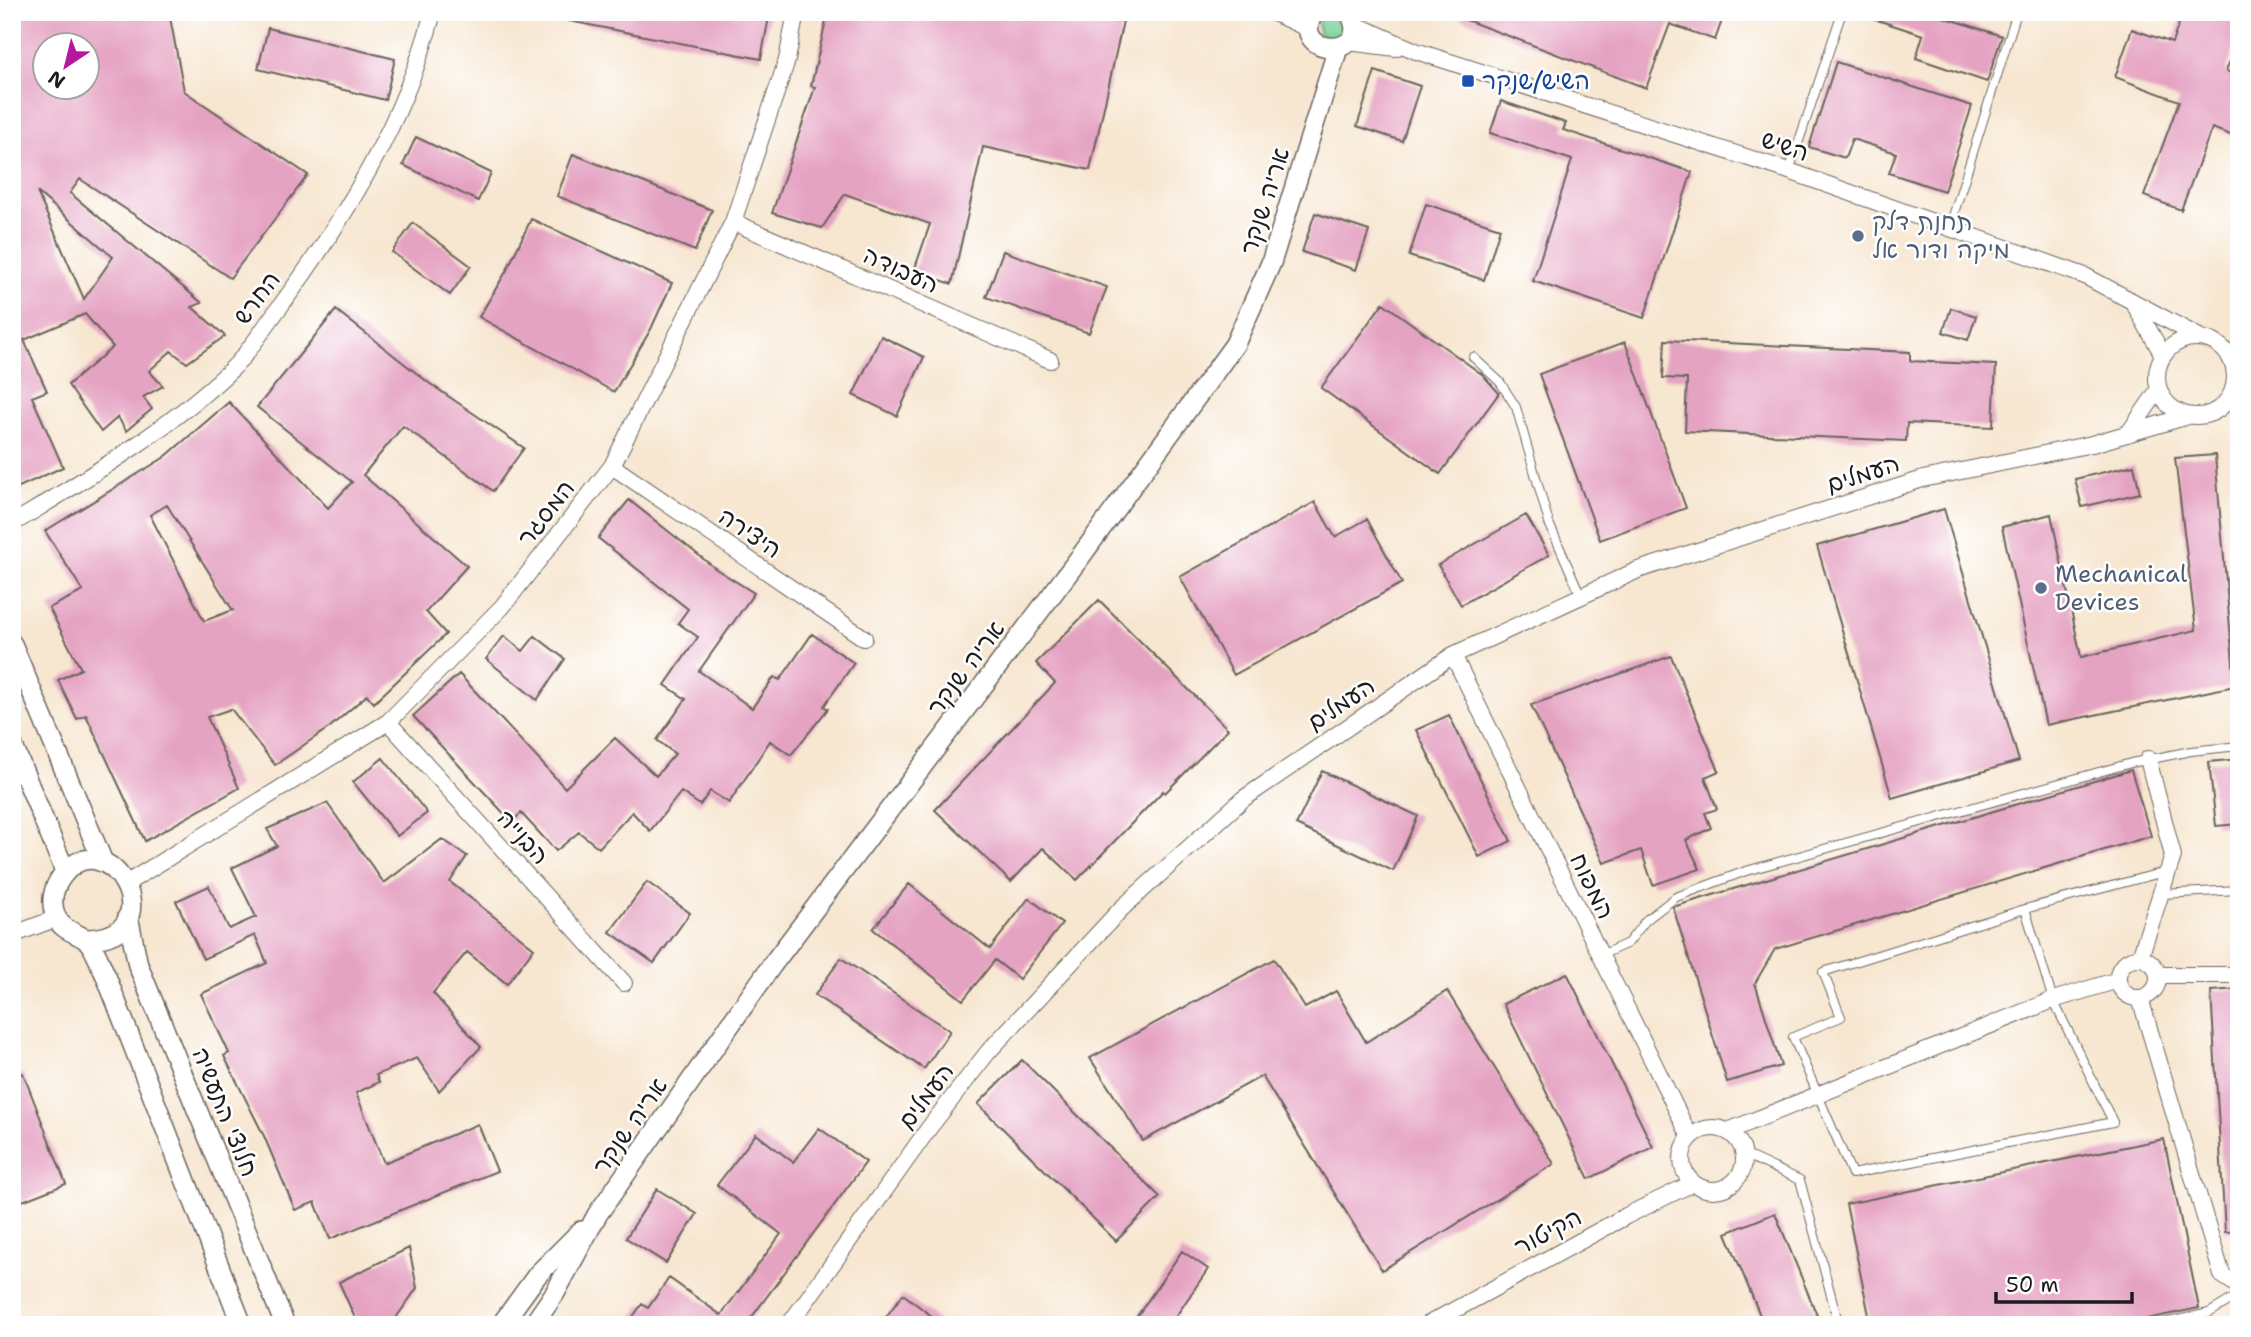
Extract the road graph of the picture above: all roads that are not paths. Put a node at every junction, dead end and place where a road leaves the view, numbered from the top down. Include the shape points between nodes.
1 (433, 12) edge
2 (796, 12) edge
3 (1272, 12) edge
4 (1842, 12) edge
5 (2017, 12) edge
6 (1333, 30) edge
7 (1789, 171) junction
8 (733, 222) junction
9 (1949, 229) junction
10 (2133, 302) junction
11 (2201, 338) junction
12 (2163, 355) junction
13 (1474, 357) dead end
14 (2234, 357) edge
15 (1050, 360) dead end
16 (2237, 388) edge
17 (2159, 389) junction
18 (2188, 416) junction
19 (2128, 434) junction
20 (612, 466) junction
21 (12, 524) edge
22 (1581, 596) junction
23 (864, 638) dead end
24 (12, 644) edge
25 (1453, 655) junction
26 (388, 722) junction
27 (12, 744) edge
28 (2239, 746) edge
29 (2148, 759) junction
30 (17, 774) edge
31 (103, 862) junction
32 (65, 871) junction
33 (2168, 871) junction
34 (127, 883) junction
35 (2239, 890) edge
36 (2161, 894) junction
37 (2025, 909) junction
38 (128, 916) junction
39 (57, 918) junction
40 (12, 935) edge
41 (87, 939) junction
42 (1601, 955) junction
43 (2140, 957) junction
44 (2158, 975) junction
45 (2239, 975) edge
46 (2118, 980) junction
47 (624, 983) dead end
48 (2140, 998) junction
49 (2053, 1000) junction
50 (1816, 1096) junction
51 (1728, 1131) junction
52 (1690, 1136) junction
53 (1744, 1154) junction
54 (1693, 1184) junction
55 (597, 1215) junction
56 (2239, 1286) edge
57 (2239, 1295) edge
58 (238, 1324) edge
59 (285, 1325) edge
60 (501, 1325) edge
61 (533, 1325) edge
62 (789, 1325) edge
63 (1427, 1325) edge
64 (1839, 1325) edge
65 (2155, 1325) edge

1 - 21 street, החרש via 423,50 372,167 302,277 235,366 155,432
2 - 8 street, המסגר via 787,60
3 - 6 street, השיש
4 - 7 lane
5 - 9 lane
6 - 7 street, השיש via 1416,51
6 - 55 street, אריה שנקר via 1316,120 1271,263 1235,344 1082,556 772,965
7 - 9 street, השיש
8 - 15 street, העבודה
8 - 20 street, המסגר
9 - 10 street, השיש via 2085,276
10 - 11 street, השיש
10 - 12 street
11 - 12 street via 2183,339
11 - 14 street
12 - 17 street via 2157,367
13 - 22 lane via 1500,382 1516,407 1545,513
14 - 16 street
16 - 18 street via 2211,414
17 - 18 street via 2171,408
17 - 19 street
18 - 19 street, העמלים
19 - 22 street, העמלים via 1923,479 1638,570
20 - 23 street, היצירה
20 - 26 street, המסגר via 502,607
22 - 25 street, העמלים
24 - 31 street
25 - 42 street, המפוח
25 - 62 street, העמלים via 1243,799 1121,909 988,1052
26 - 34 street, המסגר
26 - 47 street, הבנייה
27 - 30 street
28 - 29 lane
29 - 33 street via 2173,856
29 - 42 lane via 1746,871 1676,897 1646,920 1628,943
30 - 32 street
31 - 32 street via 77,864
31 - 34 street
32 - 39 street via 53,894
33 - 36 street
33 - 37 lane
34 - 38 street, חלוצי התעשיה
35 - 36 lane
36 - 43 street
37 - 49 lane
37 - 50 lane via 1823,972 1841,1017 1793,1037
38 - 41 street via 111,934
38 - 59 street, חלוצי התעשיה via 138,965
39 - 40 street
39 - 41 street via 65,928
41 - 58 street via 106,976
42 - 52 street, המפוח
43 - 44 street via 2154,964
43 - 46 street via 2125,962
44 - 45 street
44 - 48 street via 2152,993
46 - 48 street via 2123,992
46 - 49 street
48 - 56 street via 2222,1275
49 - 50 street
49 - 50 lane via 2113,1122 1852,1174
50 - 51 street
51 - 52 street via 1708,1128
51 - 53 street
52 - 54 street via 1682,1166
53 - 54 street via 1740,1175 1733,1183 1713,1191
53 - 64 lane via 1800,1180
54 - 63 street, הקיטור
55 - 60 street, אריה שנקר via 538,1275
55 - 61 street, אריה שנקר
57 - 65 lane via 2209,1313

